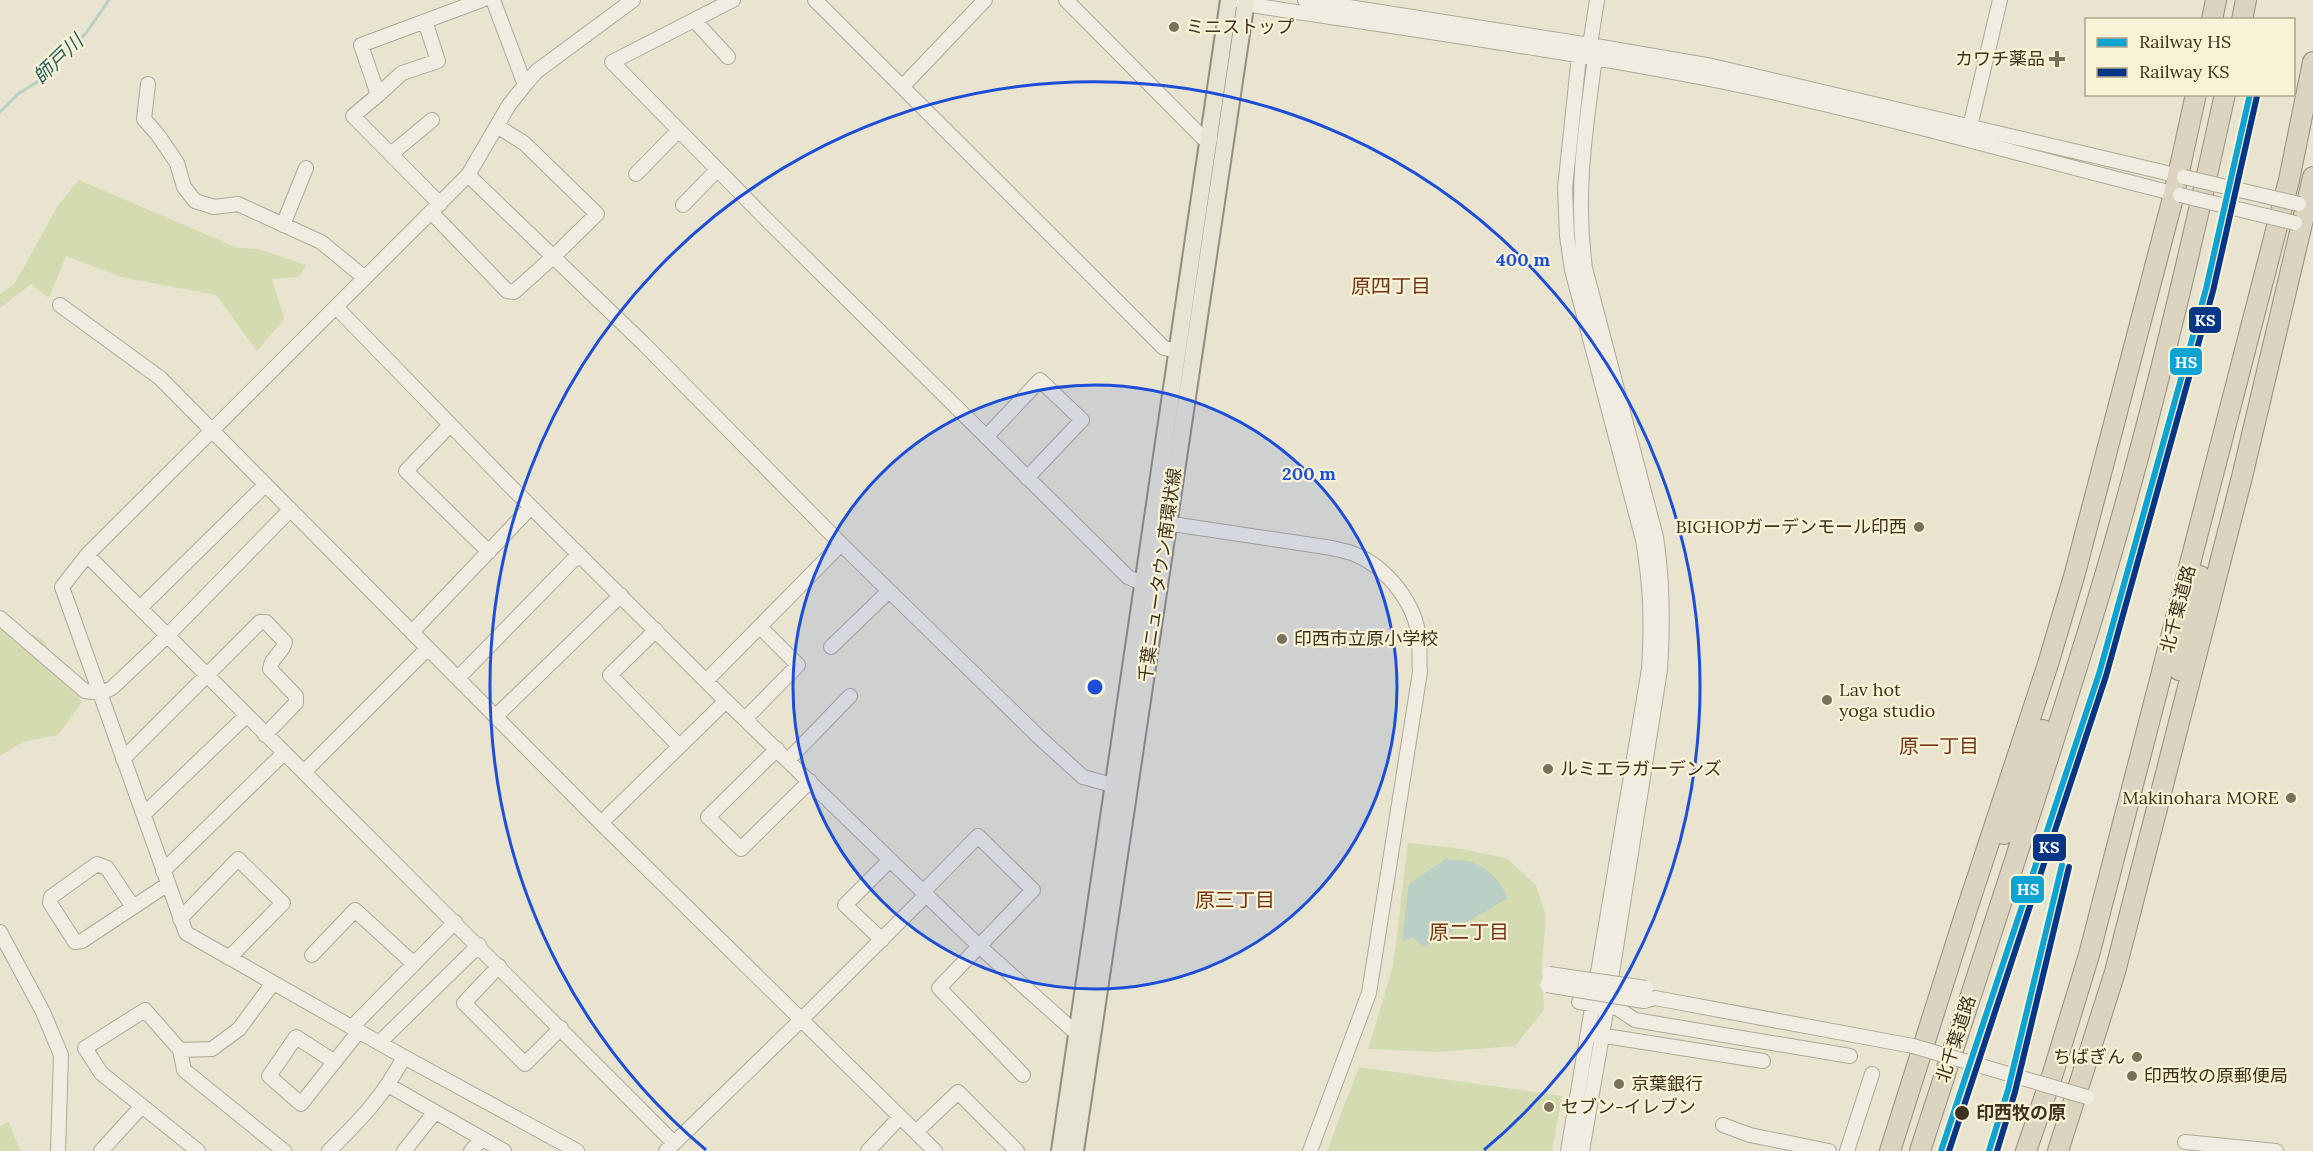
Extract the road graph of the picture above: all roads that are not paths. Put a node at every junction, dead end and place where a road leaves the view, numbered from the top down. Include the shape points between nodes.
1 (482, 0) edge
2 (493, 0) edge
3 (633, 0) edge
4 (733, 0) edge
5 (815, 0) edge
6 (985, 0) edge
7 (1066, 0) edge
8 (1305, 0) edge
9 (1597, 0) edge
10 (2000, 0) edge
11 (2216, 0) edge
12 (2246, 0) edge
13 (1240, 1) edge
14 (2212, 18) edge
15 (2242, 18) edge
16 (694, 20) junction
17 (425, 21) junction
18 (1593, 51) junction
19 (1579, 56) junction
20 (728, 57) dead end
21 (2313, 62) edge
22 (148, 84) dead end
23 (525, 85) junction
24 (902, 87) junction
25 (378, 95) junction
26 (2196, 96) edge
27 (2225, 96) edge
28 (432, 120) dead end
29 (497, 126) junction
30 (679, 130) junction
31 (1968, 134) junction
32 (1210, 139) junction
33 (391, 154) junction
34 (306, 168) dead end
35 (717, 170) junction
36 (636, 174) dead end
37 (468, 175) junction
38 (2313, 177) edge
39 (2179, 185) junction
40 (683, 205) dead end
41 (436, 208) junction
42 (2305, 215) edge
43 (283, 225) junction
44 (554, 257) junction
45 (365, 278) junction
46 (60, 305) dead end
47 (336, 307) junction
48 (1178, 351) junction
49 (450, 424) junction
50 (212, 432) junction
51 (2224, 434) junction
52 (986, 437) junction
53 (1027, 477) junction
54 (265, 485) junction
55 (531, 507) junction
56 (290, 510) junction
57 (1160, 522) junction
58 (842, 544) junction
59 (489, 552) junction
60 (579, 554) junction
61 (87, 555) junction
62 (1144, 584) junction
63 (889, 591) junction
64 (621, 595) junction
65 (140, 608) junction
66 (0, 618) edge
67 (760, 627) junction
68 (656, 630) junction
69 (412, 632) junction
70 (2087, 633) junction
71 (167, 636) junction
72 (831, 647) dead end
73 (428, 648) junction
74 (206, 675) junction
75 (458, 678) junction
76 (706, 681) junction
77 (101, 693) junction
78 (850, 696) dead end
79 (726, 701) junction
80 (246, 716) junction
81 (496, 716) junction
82 (745, 719) junction
83 (265, 735) junction
84 (679, 746) junction
85 (777, 749) junction
86 (284, 753) junction
87 (123, 759) junction
88 (788, 760) junction
89 (303, 772) junction
90 (810, 781) junction
91 (1121, 787) junction
92 (144, 814) junction
93 (602, 823) junction
94 (890, 860) junction
95 (165, 877) junction
96 (925, 894) junction
97 (132, 907) junction
98 (1966, 912) junction
99 (180, 919) junction
100 (455, 922) junction
101 (0, 932) edge
102 (882, 940) junction
103 (478, 945) junction
104 (979, 946) junction
105 (312, 955) dead end
106 (229, 958) junction
107 (414, 964) junction
108 (500, 966) junction
109 (2115, 972) junction
110 (1548, 979) dead end
111 (273, 983) junction
112 (1579, 1002) dead end
113 (1600, 1006) junction
114 (801, 1020) junction
115 (561, 1028) junction
116 (355, 1029) junction
117 (1076, 1032) junction
118 (1595, 1034) junction
119 (379, 1043) junction
120 (180, 1050) junction
121 (1850, 1056) dead end
122 (404, 1057) junction
123 (1763, 1061) dead end
124 (335, 1062) junction
125 (1872, 1074) dead end
126 (1023, 1075) dead end
127 (388, 1085) junction
128 (2087, 1097) dead end
129 (142, 1106) junction
130 (435, 1112) junction
131 (900, 1117) junction
132 (1723, 1125) dead end
133 (916, 1132) junction
134 (482, 1139) junction
135 (2186, 1142) dead end
136 (670, 1147) edge
137 (58, 1151) edge
138 (101, 1151) edge
139 (198, 1151) edge
140 (284, 1151) edge
141 (329, 1151) edge
142 (404, 1151) edge
143 (471, 1151) edge
144 (504, 1151) edge
145 (577, 1151) edge
146 (868, 1151) edge
147 (935, 1151) edge
148 (1017, 1151) edge
149 (1060, 1151) edge
150 (1075, 1151) edge
151 (1310, 1151) edge
152 (1568, 1151) edge
153 (1582, 1151) edge
154 (1829, 1151) edge
155 (1847, 1151) edge
156 (1890, 1151) edge
157 (1920, 1151) edge
158 (2026, 1151) edge
159 (2058, 1151) edge
160 (2276, 1151) edge

1 - 17 street
2 - 23 street
3 - 23 street via 537,71
4 - 16 street
5 - 24 street
6 - 24 street
7 - 32 street via 1203,138
8 - 18 street
9 - 18 street
10 - 31 street
11 - 14 highway
12 - 15 highway
13 - 19 street
13 - 32 main road, 千葉ニュータウン南環状線
13 - 57 main road, 千葉ニュータウン南環状線
16 - 20 street
16 - 30 street via 612,62
17 - 25 street via 438,61 402,74
17 - 25 street via 361,45
18 - 19 street
18 - 31 street via 1712,66
18 - 113 street via 1580,182 1582,246 1656,537 1663,625 1660,670
19 - 113 street via 1565,188 1572,270 1643,540 1652,625
21 - 51 highway, 北千葉道路 via 2289,180
22 - 43 street via 144,119 177,163 184,188 195,201 214,207 238,204
23 - 29 street
24 - 48 street via 1164,348
25 - 33 street via 353,116
26 - 39 highway, 北千葉道路
27 - 70 highway, 北千葉道路 via 2153,401
28 - 33 street
29 - 37 street
29 - 44 street via 524,143 597,214
30 - 35 street
30 - 36 street
31 - 39 street
32 - 48 main road, 千葉ニュータウン南環状線
33 - 41 street
34 - 43 street
35 - 40 street
35 - 52 street
37 - 41 street
37 - 44 street
38 - 42 highway, 北千葉道路
39 - 42 street, bridge
39 - 98 highway, 北千葉道路 via 2075,573
41 - 44 street via 507,291 514,292
41 - 45 street
42 - 109 highway, 北千葉道路
43 - 45 street via 321,242
44 - 58 street
45 - 47 street
46 - 50 street via 160,378
47 - 49 street
47 - 50 street
48 - 57 main road, 千葉ニュータウン南環状線
49 - 55 street
49 - 59 street via 406,471
50 - 54 street
50 - 61 street
51 - 109 highway via 2221,479 2182,660 2135,842
51 - 158 highway, 北千葉道路 via 2089,955
52 - 53 street
52 - 53 street via 1040,380 1082,420
53 - 62 street via 1128,577
54 - 56 street
54 - 65 street
55 - 59 street
55 - 60 street
56 - 69 street
56 - 71 street
57 - 62 main road, 千葉ニュータウン南環状線
57 - 91 main road, 千葉ニュータウン南環状線
57 - 151 street via 1355,554 1394,584 1409,605 1419,637 1419,672 1369,993
58 - 63 street
58 - 67 street
59 - 69 street
60 - 64 street
60 - 75 street
61 - 65 street
61 - 77 street via 62,586
62 - 91 main road, 千葉ニュータウン南環状線
63 - 72 street
63 - 91 street via 1083,777
64 - 68 street
64 - 81 street
65 - 71 street
66 - 77 street via 85,691
67 - 76 street
67 - 82 street via 798,665
68 - 76 street
68 - 84 street via 610,675
69 - 73 street
70 - 98 highway via 2064,670 2010,820 1982,888
70 - 157 highway, 北千葉道路
71 - 74 street
71 - 77 street via 112,688
73 - 75 street
73 - 89 street
74 - 80 street
74 - 83 street via 260,622 267,622 285,642 270,662 270,669 296,696 296,703
74 - 87 street
75 - 81 street
76 - 79 street
77 - 87 street
78 - 88 street
79 - 82 street
79 - 84 street
80 - 83 street
80 - 92 street
81 - 93 street
82 - 85 street
83 - 86 street
84 - 93 street
85 - 88 street
85 - 90 street via 708,817 741,849
86 - 89 street
86 - 95 street
87 - 92 street
88 - 90 street
89 - 100 street
90 - 94 street
91 - 117 main road, 千葉ニュータウン南環状線
91 - 150 main road, 千葉ニュータウン南環状線
92 - 95 street
93 - 114 street
94 - 96 street
94 - 102 street via 845,905
95 - 97 street
95 - 99 street
96 - 102 street
96 - 104 street
96 - 104 street via 978,836 1033,890
97 - 97 street via 75,942 50,903 51,897 97,864 107,868
98 - 156 highway, 北千葉道路
99 - 106 street via 186,933
99 - 106 street via 238,859 283,903
100 - 103 street
100 - 107 street
101 - 137 street via 61,1055
102 - 114 street
103 - 108 street
103 - 119 street
104 - 117 street
104 - 126 street via 939,988
105 - 107 street via 355,910
106 - 111 street
107 - 116 street
108 - 115 street
108 - 115 street via 464,1003 525,1064
109 - 159 highway, 北千葉道路
110 - 128 street, bridge via 1913,1046
111 - 116 street
111 - 120 street via 239,1029 212,1049
112 - 113 street
113 - 118 street
113 - 121 street via 1617,1008 1635,1020
114 - 131 street
114 - 136 street
115 - 136 street
116 - 119 street
116 - 124 street
117 - 149 main road, 千葉ニュータウン南環状線
118 - 123 street
118 - 152 street
118 - 153 street
119 - 122 street
120 - 129 street via 145,1010 85,1048 101,1073
120 - 140 street via 184,1070
122 - 127 street
122 - 145 street
124 - 124 street via 301,1104 269,1076 296,1037
125 - 155 street
127 - 130 street
127 - 141 street via 370,1110
129 - 138 street
129 - 139 street
130 - 134 street
130 - 142 street
131 - 133 street
131 - 146 street
132 - 154 street via 1750,1135
133 - 147 street
133 - 148 street via 958,1092
134 - 143 street
134 - 144 street
135 - 160 street

